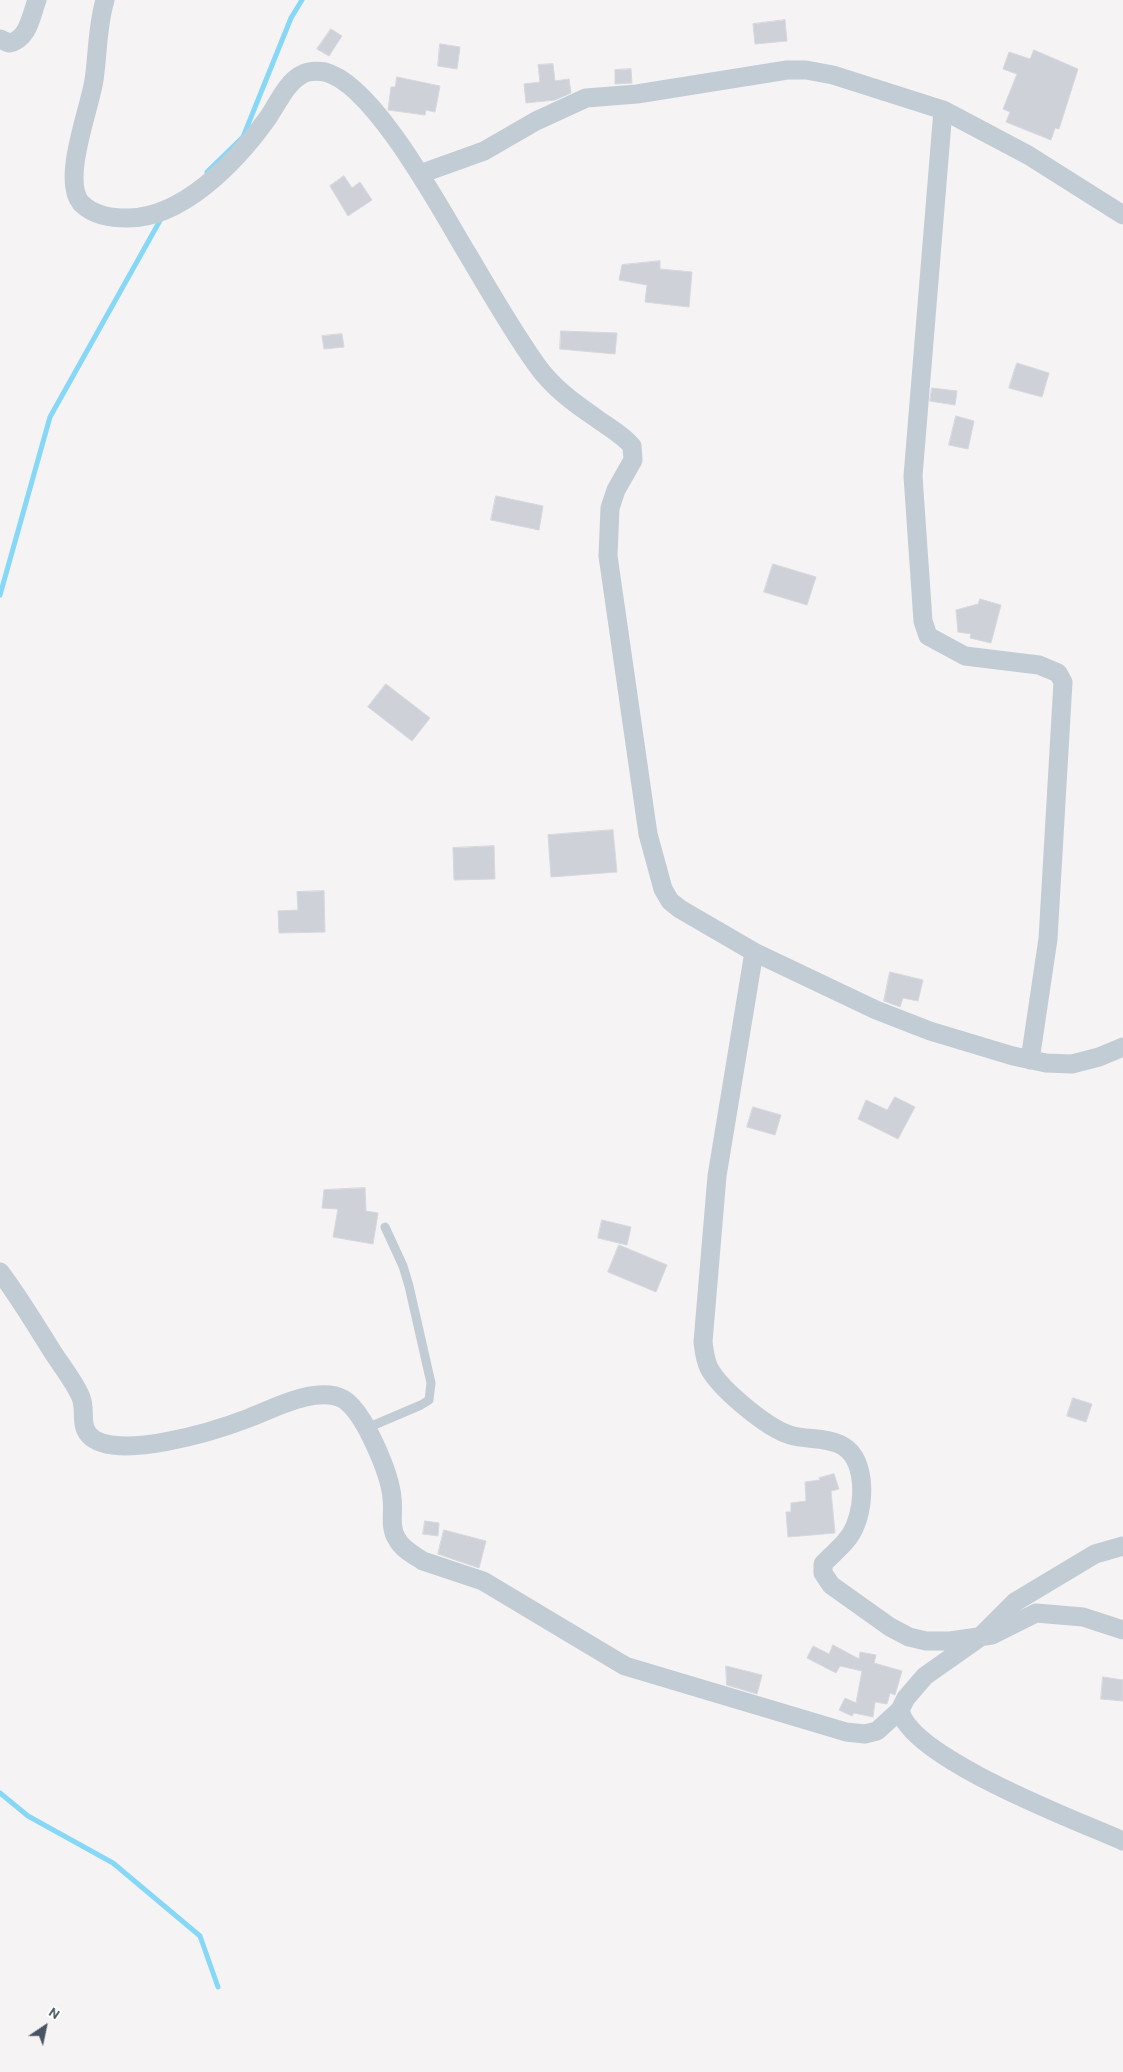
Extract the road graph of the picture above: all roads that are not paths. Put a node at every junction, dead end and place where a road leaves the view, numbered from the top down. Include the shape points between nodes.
1 (37, 0) edge
2 (105, 0) edge
3 (0, 39) edge
4 (943, 110) junction
5 (420, 174) junction
6 (1123, 215) edge
7 (754, 952) junction
8 (1123, 1047) edge
9 (1030, 1060) junction
10 (385, 1227) dead end
11 (0, 1272) edge
12 (367, 1428) junction
13 (1123, 1546) edge
14 (1123, 1630) edge
15 (979, 1638) junction
16 (900, 1710) junction
17 (1123, 1841) edge

1 - 3 street via 20,39 9,43
2 - 5 street via 96,41 94,79 78,149 75,187 79,200 89,210 102,216 136,218 180,204 224,169 258,132 292,83 300,75 312,71 326,72 340,79 364,99
4 - 5 street via 833,75 786,70 637,94 586,98 536,120 484,151
4 - 6 street via 1028,155
4 - 9 street via 913,476 923,620 928,636 965,656 1039,665 1058,672 1063,682 1048,939
5 - 7 street via 538,367 562,393 632,446 633,460 610,508 608,556 656,871 670,901
7 - 9 street via 930,1032
7 - 15 street via 718,1176 704,1336 707,1360 717,1377 762,1420 790,1435 839,1444 856,1459 862,1483 858,1515 851,1534 823,1564 823,1573 831,1585 909,1637 937,1642
8 - 9 street via 1072,1064
10 - 12 lane via 409,1286 431,1383 428,1400 422,1406
11 - 12 street via 81,1396 85,1427 90,1436 99,1441 116,1446 162,1443 216,1429 280,1404 328,1395 343,1399 353,1407
12 - 16 street via 391,1490 396,1539 423,1561 483,1581 612,1660 650,1676 855,1734 878,1731
13 - 15 street via 1095,1554 1028,1592
14 - 15 street via 1083,1617 1036,1613
15 - 16 street via 926,1676 906,1698
16 - 17 street via 916,1733 982,1778

